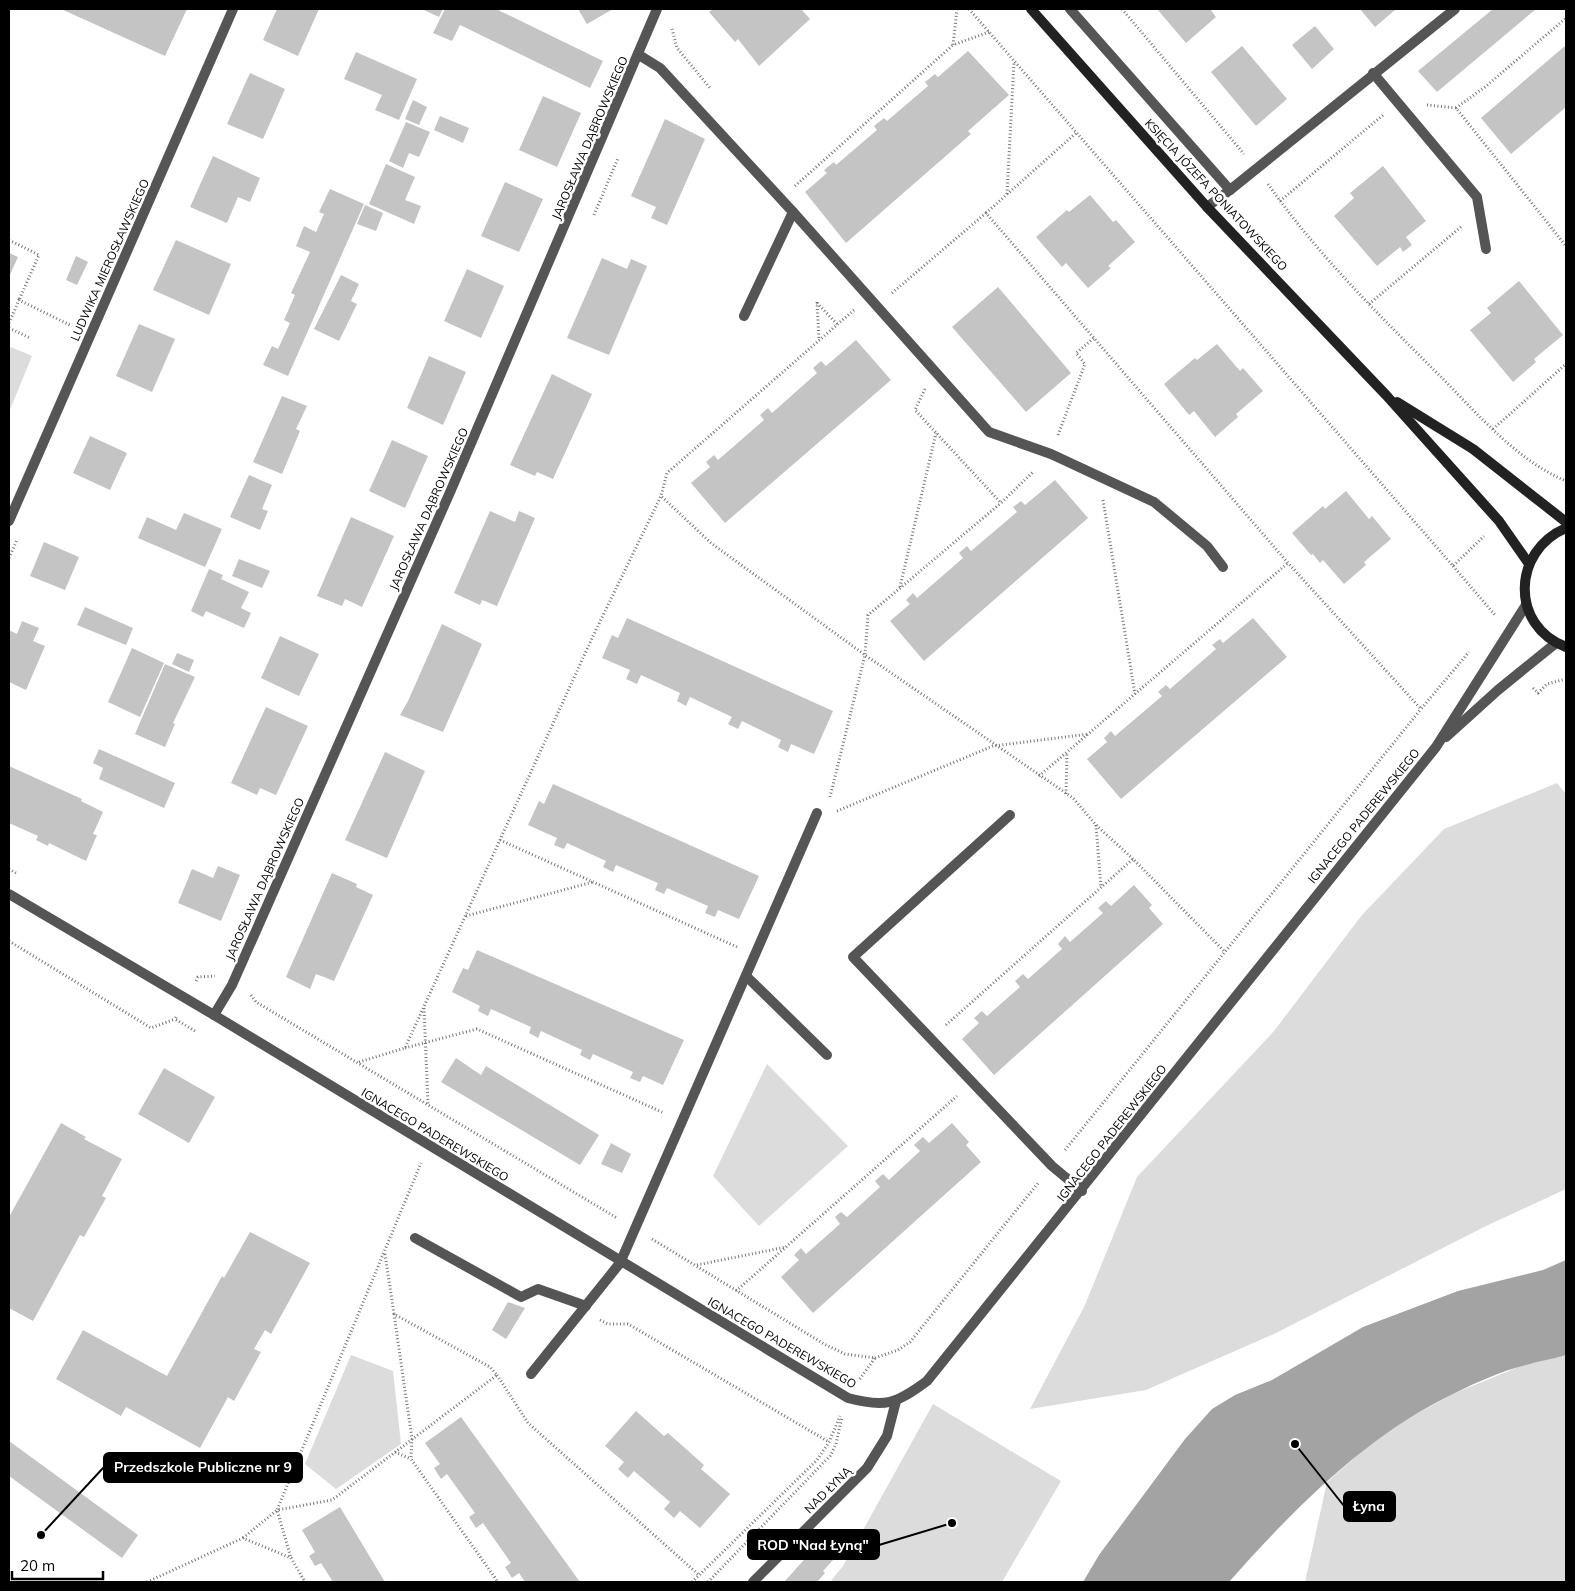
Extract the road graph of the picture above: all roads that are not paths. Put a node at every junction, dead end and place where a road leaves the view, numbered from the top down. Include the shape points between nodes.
1 (234, 9) edge
2 (658, 9) edge
3 (1031, 9) edge
4 (1070, 9) edge
5 (1455, 9) edge
6 (639, 55) junction
7 (1373, 73) junction
8 (1230, 190) junction
9 (1207, 207) junction
10 (793, 212) junction
11 (1486, 249) dead end
12 (744, 316) dead end
13 (1386, 395) junction
14 (9, 521) edge
15 (1566, 522) edge
16 (1566, 528) edge
17 (1529, 564) junction
18 (1223, 568) dead end
19 (1526, 605) junction
20 (1561, 645) edge
21 (1436, 747) junction
22 (818, 814) dead end
23 (1010, 815) dead end
24 (9, 894) edge
25 (746, 976) junction
26 (214, 1016) junction
27 (827, 1055) dead end
28 (1082, 1191) junction
29 (416, 1238) dead end
30 (620, 1262) junction
31 (586, 1306) junction
32 (531, 1374) dead end
33 (896, 1401) junction
34 (753, 1582) edge

1 - 14 street, LUDWIKA MIEROSŁAWSKIEGO
2 - 6 street, JAROSŁAWA DĄBROWSKIEGO
3 - 9 main road, KSIĘCIA JÓZEFA PONIATOWSKIEGO
4 - 8 street
5 - 7 street
6 - 10 street via 660,68
6 - 26 street, JAROSŁAWA DĄBROWSKIEGO via 232,985
7 - 8 street
7 - 11 street via 1477,197
8 - 9 street
9 - 13 main road, KSIĘCIA JÓZEFA PONIATOWSKIEGO
10 - 12 street
10 - 18 street via 989,432 1051,454 1154,502 1207,546
13 - 15 main road, KSIĘCIA JÓZEFA PONIATOWSKIEGO via 1473,449
13 - 17 main road, KSIĘCIA JÓZEFA PONIATOWSKIEGO via 1499,521
16 - 17 main road via 1546,540
17 - 19 main road via 1524,591
19 - 20 main road via 1543,633
19 - 21 street, IGNACEGO PADEREWSKIEGO
20 - 21 street, IGNACEGO PADEREWSKIEGO via 1498,690
21 - 28 street, IGNACEGO PADEREWSKIEGO
22 - 25 street
23 - 28 street via 852,957 1052,1166
24 - 26 street, IGNACEGO PADEREWSKIEGO
25 - 27 street
25 - 30 street
26 - 30 street, IGNACEGO PADEREWSKIEGO
28 - 33 street, IGNACEGO PADEREWSKIEGO via 926,1382
29 - 31 street via 521,1297 538,1289
30 - 31 street
30 - 33 street, IGNACEGO PADEREWSKIEGO via 848,1398 872,1405
31 - 32 street
33 - 34 street, NAD ŁYNĄ via 886,1436 867,1468

